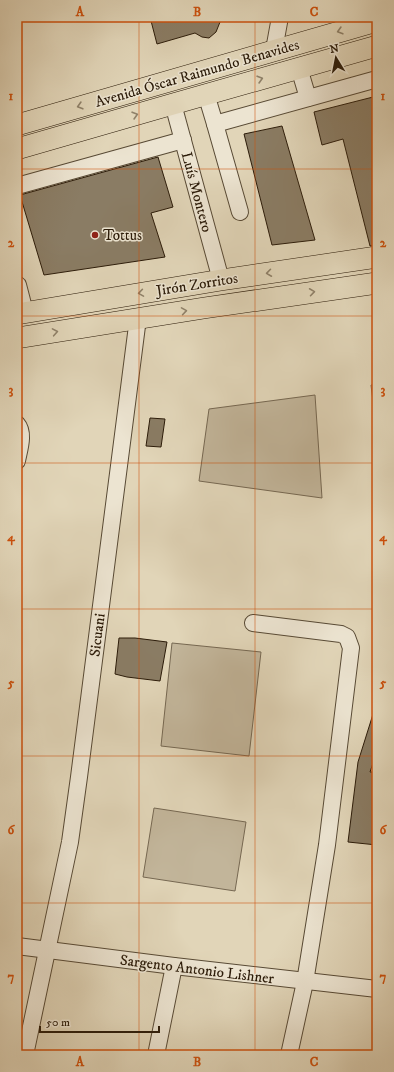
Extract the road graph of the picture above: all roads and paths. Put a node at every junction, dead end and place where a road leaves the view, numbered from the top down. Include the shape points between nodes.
1 (280, 17) edge
2 (377, 20) edge
3 (274, 50) junction
4 (376, 50) edge
5 (299, 68) junction
6 (377, 79) edge
7 (206, 94) junction
8 (308, 98) junction
9 (173, 104) junction
10 (215, 124) junction
11 (17, 125) edge
12 (183, 140) junction
13 (17, 150) edge
14 (17, 186) edge
15 (240, 212) dead end
16 (377, 257) edge
17 (221, 280) junction
18 (377, 283) edge
19 (18, 285) dead end
20 (21, 313) edge
21 (138, 318) junction
22 (17, 338) edge
23 (17, 424) edge
24 (17, 461) edge
25 (253, 623) dead end
26 (17, 946) edge
27 (47, 951) junction
28 (174, 966) junction
29 (305, 982) junction
30 (377, 989) edge
31 (25, 1055) edge
32 (156, 1055) edge
33 (289, 1055) edge

1 - 3 street
2 -> 3 main road, Avenida Óscar Raimundo Benavides
3 -> 11 main road, Avenida Óscar Raimundo Benavides
4 - 5 main road, Avenida Óscar Raimundo Benavides
7 -> 5 main road, Avenida Óscar Raimundo Benavides
5 - 8 street
6 - 8 street
7 - 9 main road, Avenida Óscar Raimundo Benavides
7 - 10 street
8 - 10 street
9 - 12 street, Luís Montero
13 -> 9 main road, Avenida Óscar Raimundo Benavides
10 - 15 street
12 - 14 street
12 - 17 street, Luís Montero
16 -> 17 main road, Jirón Zorritos
17 -> 20 main road, Jirón Zorritos
21 -> 18 main road, Jirón Zorritos
19 - 20 street
22 -> 21 main road, Jirón Zorritos
21 - 27 street, Sicuani via 70,842
23 - 24 street via 21,436
25 - 29 street via 341,634 347,637 351,648 326,845
26 - 27 street, Sargento Antonio Lishner
27 - 28 street, Sargento Antonio Lishner
27 - 31 street, Sicuani
28 - 29 street, Sargento Antonio Lishner
28 - 32 street
29 - 30 street, Sargento Antonio Lishner
29 - 33 street

